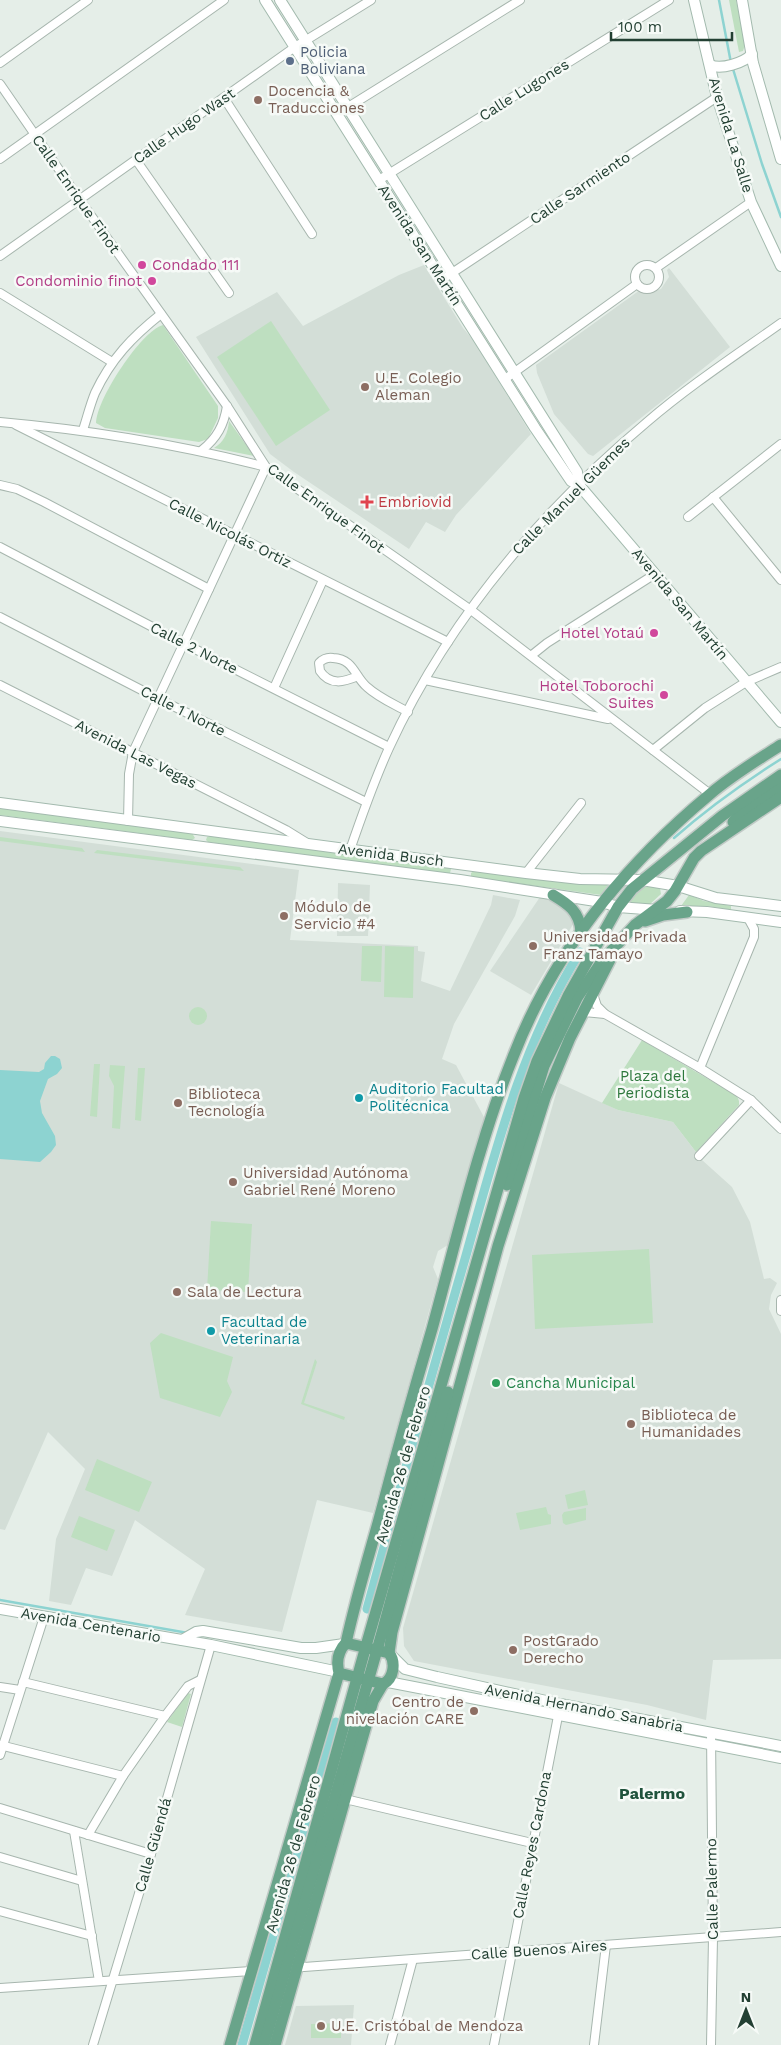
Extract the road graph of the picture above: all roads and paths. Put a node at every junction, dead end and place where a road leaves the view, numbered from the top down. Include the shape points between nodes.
1 (88, 0) edge
2 (224, 0) edge
3 (266, 0) edge
4 (280, 0) edge
5 (371, 0) edge
6 (520, 0) edge
7 (669, 0) edge
8 (694, 0) edge
9 (742, 0) edge
10 (306, 41) junction
11 (295, 48) junction
12 (748, 60) junction
13 (0, 63) edge
14 (714, 68) junction
15 (0, 84) edge
16 (717, 96) junction
17 (224, 98) junction
18 (348, 108) junction
19 (337, 114) junction
20 (35, 135) junction
21 (779, 146) edge
22 (0, 159) edge
23 (781, 159) edge
24 (136, 160) junction
25 (389, 173) junction
26 (379, 180) junction
27 (80, 200) junction
28 (751, 202) junction
29 (312, 234) dead end
30 (0, 256) edge
31 (781, 266) edge
32 (656, 268) junction
33 (452, 272) junction
34 (443, 279) junction
35 (637, 284) junction
36 (0, 293) edge
37 (230, 293) dead end
38 (161, 314) junction
39 (781, 323) edge
40 (112, 362) junction
41 (515, 373) junction
42 (505, 379) junction
43 (227, 406) junction
44 (0, 422) edge
45 (12, 424) junction
46 (83, 430) junction
47 (779, 449) edge
48 (202, 450) junction
49 (266, 467) junction
50 (579, 484) junction
51 (0, 485) edge
52 (713, 497) junction
53 (688, 517) dead end
54 (235, 536) junction
55 (0, 547) edge
56 (655, 574) junction
57 (323, 580) junction
58 (781, 580) edge
59 (209, 589) junction
60 (471, 610) junction
61 (0, 617) edge
62 (448, 642) junction
63 (183, 643) junction
64 (532, 655) junction
65 (781, 667) edge
66 (358, 676) junction
67 (425, 680) junction
68 (746, 682) junction
69 (0, 685) edge
70 (274, 688) junction
71 (157, 698) junction
72 (408, 712) junction
73 (611, 719) junction
74 (781, 722) edge
75 (781, 745) edge
76 (389, 747) junction
77 (654, 750) junction
78 (133, 752) junction
79 (781, 775) edge
80 (781, 785) edge
81 (710, 794) junction
82 (781, 797) edge
83 (366, 802) junction
84 (581, 803) dead end
85 (0, 804) edge
86 (0, 821) edge
87 (128, 821) junction
88 (273, 823) junction
89 (203, 831) junction
90 (268, 840) junction
91 (310, 845) junction
92 (708, 846) junction
93 (201, 847) junction
94 (350, 850) junction
95 (508, 871) junction
96 (526, 873) junction
97 (622, 879) junction
98 (460, 880) junction
99 (642, 880) junction
100 (678, 886) junction
101 (553, 895) junction
102 (602, 902) junction
103 (744, 902) junction
104 (781, 906) edge
105 (618, 908) junction
106 (653, 910) junction
107 (688, 912) junction
108 (746, 917) junction
109 (781, 922) edge
110 (633, 928) junction
111 (580, 931) junction
112 (616, 947) junction
113 (593, 994) junction
114 (584, 1012) junction
115 (605, 1014) junction
116 (700, 1068) junction
117 (751, 1100) junction
118 (781, 1128) edge
119 (699, 1156) dead end
120 (506, 1218) junction
121 (484, 1259) junction
122 (781, 1300) edge
123 (781, 1311) edge
124 (0, 1609) edge
125 (44, 1617) junction
126 (189, 1636) junction
127 (345, 1643) junction
128 (211, 1645) junction
129 (372, 1647) junction
130 (390, 1654) junction
131 (339, 1672) junction
132 (436, 1677) junction
133 (200, 1680) junction
134 (362, 1680) junction
135 (385, 1683) junction
136 (21, 1686) junction
137 (0, 1687) edge
138 (434, 1690) junction
139 (560, 1704) junction
140 (558, 1715) junction
141 (165, 1716) junction
142 (711, 1733) junction
143 (710, 1744) junction
144 (1, 1745) edge
145 (781, 1746) edge
146 (756, 1747) junction
147 (0, 1755) edge
148 (781, 1756) edge
149 (123, 1776) junction
150 (345, 1799) junction
151 (0, 1808) edge
152 (74, 1831) junction
153 (88, 1835) junction
154 (532, 1843) junction
155 (151, 1854) junction
156 (0, 1857) edge
157 (82, 1881) junction
158 (0, 1911) edge
159 (781, 1932) edge
160 (92, 1936) junction
161 (713, 1938) junction
162 (606, 1945) junction
163 (512, 1952) junction
164 (414, 1959) junction
165 (298, 1966) junction
166 (251, 1971) junction
167 (99, 1981) junction
168 (112, 1981) junction
169 (0, 1988) edge
170 (93, 2045) edge
171 (230, 2045) edge
172 (255, 2045) edge
173 (264, 2045) edge
174 (275, 2045) edge
175 (390, 2045) edge
176 (494, 2045) edge
177 (594, 2045) edge
178 (711, 2045) edge

1 - 13 street
2 - 20 street
3 - 11 main road, Avenida San Martín
4 - 10 main road, Avenida San Martín
5 - 10 street, Calle Hugo Wast
6 - 18 street
7 - 25 street, Calle Lugones
8 - 14 main road, Avenida La Salle
9 - 12 main road
10 - 11 street, Calle Hugo Wast
10 - 18 main road, Avenida San Martín
11 - 17 street, Calle Hugo Wast
11 - 19 main road, Avenida San Martín
12 - 14 main road
12 - 21 main road
14 - 16 main road, Avenida La Salle
15 - 20 street, Calle Enrique Finot
16 - 28 main road, Avenida La Salle
16 - 33 street, Calle Sarmiento
17 - 24 street, Calle Hugo Wast
17 - 29 street
18 - 19 street
18 - 25 main road, Avenida San Martín
19 - 26 main road, Avenida San Martín
20 - 22 street
20 - 27 street, Calle Enrique Finot
21 - 23 main road
24 - 27 street, Calle Hugo Wast
24 - 37 street
25 - 26 street, Calle Lugones
25 - 33 main road, Avenida San Martín
26 - 34 main road, Avenida San Martín
27 - 30 street, Calle Hugo Wast
27 - 38 street, Calle Enrique Finot
28 - 31 main road, Avenida La Salle
28 - 32 street
32 - 35 street via 647,265 639,268 635,276
32 - 35 street via 659,279 655,286 648,289
33 - 34 street, Calle Sarmiento
33 - 41 main road, Avenida San Martín
34 - 42 main road, Avenida San Martín
35 - 41 street
36 - 40 street
38 - 40 street via 134,336
38 - 43 street, Calle Enrique Finot
39 - 50 street, Calle Manuel Güemes via 648,421
40 - 46 street via 94,394
41 - 42 street
41 - 50 main road, Avenida San Martín via 577,472
42 - 50 main road, Avenida San Martín via 571,481
43 - 48 street via 217,435
43 - 49 street, Calle Enrique Finot
44 - 45 street, Calle Nicolás Ortiz
45 - 46 street, Calle Nicolás Ortiz
45 - 54 street, Calle Nicolás Ortiz
46 - 48 street, Calle Nicolás Ortiz
47 - 52 street
48 - 49 street, Calle Nicolás Ortiz
49 - 54 street
49 - 60 street, Calle Enrique Finot
50 - 56 main road, Avenida San Martín
50 - 60 street, Calle Manuel Güemes via 519,546
51 - 59 street via 44,502
52 - 53 street
52 - 58 street
54 - 57 street, Calle Nicolás Ortiz
54 - 59 street
55 - 63 street, Calle 2 Norte
56 - 64 street
56 - 68 main road, Avenida San Martín
57 - 62 street, Calle Nicolás Ortiz
57 - 70 street
59 - 63 street
60 - 62 street, Calle Manuel Güemes
60 - 64 street, Calle Enrique Finot
61 - 71 street, Calle 1 Norte
62 - 67 street, Calle Manuel Güemes
63 - 70 street, Calle 2 Norte
63 - 71 street
64 - 73 street, Calle Enrique Finot
65 - 68 street
66 - 66 street via 345,660 328,658 319,663 320,671 331,681
66 - 72 street via 368,688
67 - 72 street, Calle Manuel Güemes
67 - 73 street
68 - 74 main road, Avenida San Martín
68 - 77 street via 705,708
69 - 78 street, Avenida Las Vegas
70 - 76 street, Calle 2 Norte
71 - 78 street
71 - 83 street, Calle 1 Norte
72 - 76 street, Calle Manuel Güemes
73 - 77 street, Calle Enrique Finot
75 - 81 main road, Avenida 26 de Febrero
76 - 83 street, Calle Manuel Güemes
77 - 81 street, Calle Enrique Finot
78 - 87 street
78 - 88 street, Avenida Las Vegas
79 - 99 main road, Avenida 26 de Febrero via 722,816
80 - 92 main road via 747,808
81 - 97 main road, Avenida 26 de Febrero
82 - 92 main road
83 - 94 street, Calle Manuel Güemes
84 - 96 street
85 - 87 main road, Avenida Busch
86 - 93 main road, Avenida Busch
87 - 89 main road, Avenida Busch
88 - 90 street via 275,832
88 - 91 street, Avenida Las Vegas
89 - 90 main road, Avenida Busch
89 - 93 main road
90 - 91 main road, Avenida Busch
91 - 94 main road, Avenida Busch
92 - 100 main road, Avenida 26 de Febrero via 694,858
93 - 98 main road, Avenida Busch
94 - 95 main road, Avenida Busch
95 - 96 main road, Avenida Busch
95 - 98 main road via 495,873 467,869 461,872
96 - 97 main road, Avenida Busch via 580,879
97 - 99 main road, Avenida Busch
97 - 102 main road, Avenida 26 de Febrero
98 - 101 main road, Avenida Busch
99 - 100 main road, Avenida Busch
99 - 105 main road, Avenida 26 de Febrero
100 - 103 main road, Avenida Busch via 716,898
100 - 106 main road, Avenida 26 de Febrero via 667,901
101 - 102 main road, Avenida Busch
101 - 111 main road via 574,910
102 - 105 main road, Avenida Busch
102 - 111 main road, Avenida 26 de Febrero
103 - 104 main road, Avenida Busch
103 - 108 main road via 738,909
105 - 106 main road, Avenida Busch
105 - 129 main road, Avenida 26 de Febrero via 568,996 537,1061 524,1098
106 - 107 main road, Avenida Busch
106 - 110 main road, Avenida 26 de Febrero
107 - 108 main road, Avenida Busch
107 - 110 main road via 652,917
108 - 109 main road, Avenida Busch
108 - 116 street via 754,930 754,937
110 - 112 main road, Avenida 26 de Febrero
111 - 127 main road, Avenida 26 de Febrero via 538,1002 513,1055 491,1116
112 - 113 main road, Avenida 26 de Febrero
112 - 121 main road, Avenida 26 de Febrero via 602,961 577,998 544,1066
113 - 114 main road, Avenida 26 de Febrero
113 - 115 street via 597,1006
114 - 115 street
114 - 120 main road, Avenida 26 de Febrero via 545,1098
115 - 116 street
116 - 117 street
117 - 118 street
117 - 119 street
120 - 121 main road
120 - 130 main road, Avenida 26 de Febrero via 392,1632
121 - 129 main road, Avenida 26 de Febrero
122 - 123 street
124 - 125 main road, Avenida Centenario
125 - 126 main road, Avenida Centenario
125 - 136 street
126 - 127 main road, Avenida Centenario via 210,1632 301,1648
126 - 128 main road, Avenida Centenario
127 - 129 main road
127 - 131 main road, Avenida 26 de Febrero via 338,1657
128 - 131 main road, Avenida Centenario
128 - 133 street, Calle Güendá
129 - 130 main road
129 - 134 main road, Avenida 26 de Febrero
130 - 132 main road, Avenida Hernando Sanabria via 405,1669
130 - 135 main road, Avenida 26 de Febrero via 393,1669
131 - 134 main road
131 - 166 main road, Avenida 26 de Febrero
132 - 138 main road
132 - 139 main road, Avenida Hernando Sanabria
133 - 141 street via 188,1686
133 - 155 street, Calle Güendá
134 - 135 main road
134 - 172 main road, Avenida 26 de Febrero
134 - 173 main road, Avenida 26 de Febrero
135 - 138 main road, Avenida Hernando Sanabria
135 - 150 main road via 373,1701
136 - 137 street
136 - 141 street
136 - 144 street
138 - 140 main road, Avenida Hernando Sanabria
139 - 140 street, Calle Reyes Cardona
139 - 142 main road, Avenida Hernando Sanabria
140 - 143 main road, Avenida Hernando Sanabria
140 - 154 street, Calle Reyes Cardona
141 - 149 street
142 - 143 street, Calle Palermo
142 - 146 main road, Avenida Hernando Sanabria
143 - 146 main road, Avenida Hernando Sanabria
143 - 161 street, Calle Palermo
144 - 147 street
144 - 149 street
145 - 146 main road, Avenida Hernando Sanabria
146 - 148 main road, Avenida Hernando Sanabria
149 - 153 street
150 - 154 street
150 - 165 main road
151 - 152 street
152 - 153 street
152 - 157 street
153 - 155 street
154 - 163 street, Calle Reyes Cardona
155 - 168 street, Calle Güendá
156 - 157 street
157 - 160 street
158 - 160 street
159 - 161 street, Calle Buenos Aires
160 - 167 street
161 - 162 street, Calle Buenos Aires
161 - 178 street, Calle Palermo
162 - 163 street, Calle Buenos Aires
162 - 177 street
163 - 164 street, Calle Buenos Aires
163 - 176 street, Calle Reyes Cardona
164 - 165 street, Calle Buenos Aires
164 - 175 street
165 - 174 main road
166 - 168 street
166 - 171 main road, Avenida 26 de Febrero
167 - 168 street
167 - 169 street
168 - 170 street, Calle Güendá

